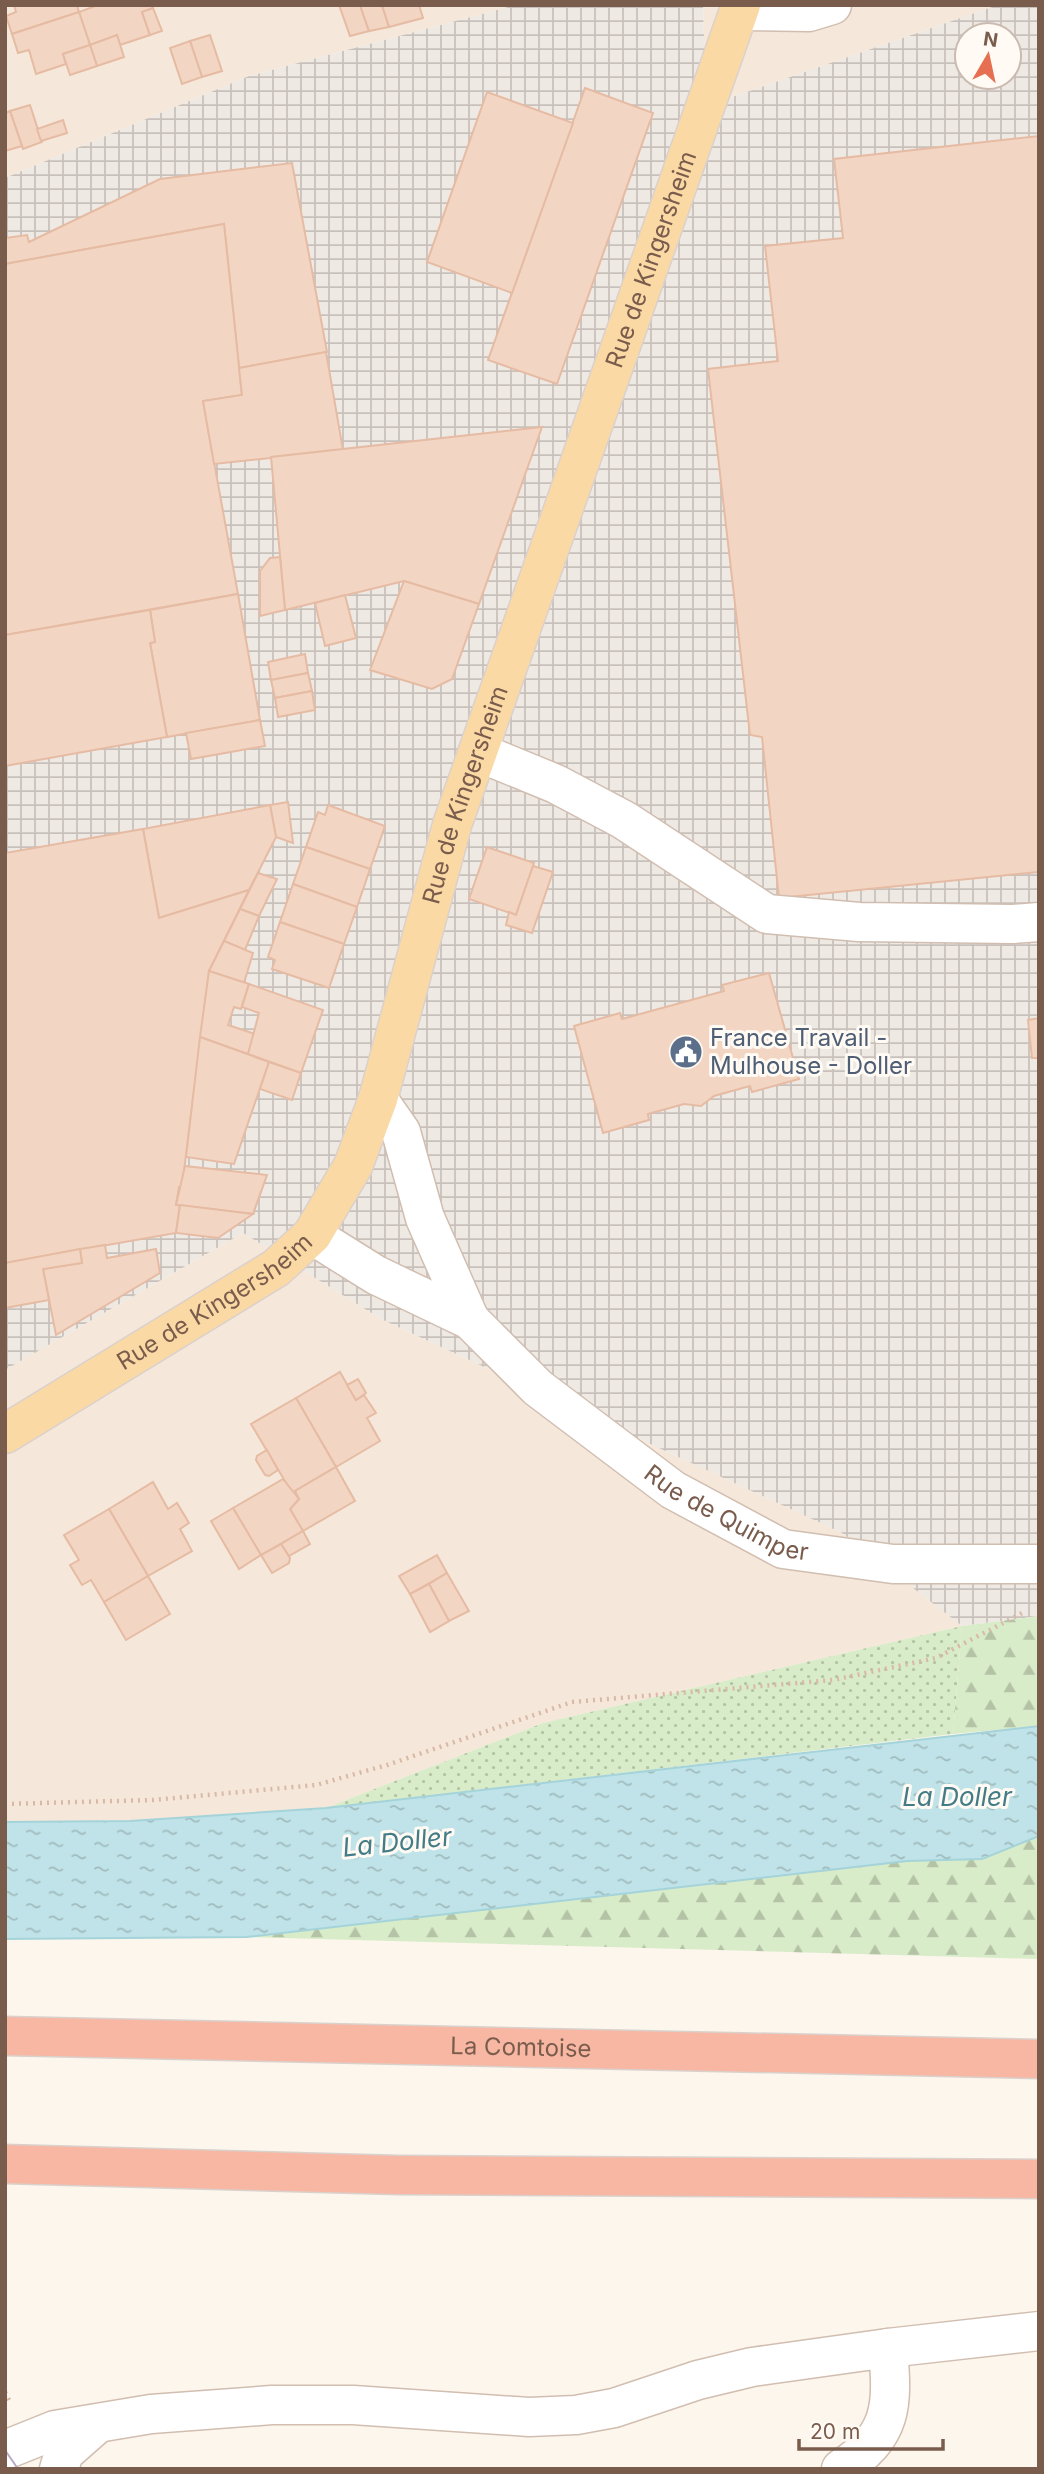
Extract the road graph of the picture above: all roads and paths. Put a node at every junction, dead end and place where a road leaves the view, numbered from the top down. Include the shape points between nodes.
1 (832, 5) edge
2 (740, 8) edge
3 (478, 752) junction
4 (1039, 922) edge
5 (378, 1099) junction
6 (312, 1235) junction
7 (470, 1320) junction
8 (5, 1434) edge
9 (1039, 1564) edge
10 (1027, 1610) dead end
11 (5, 1804) edge
12 (5, 2036) edge
13 (1039, 2059) edge
14 (5, 2164) edge
15 (1039, 2179) edge
16 (1039, 2332) edge
17 (888, 2348) junction
18 (97, 2424) junction
19 (5, 2450) edge
20 (58, 2469) edge
21 (841, 2469) edge

1 - 2 street via 809,12
2 - 3 main road, Rue de Kingersheim
3 - 4 street via 556,784 624,820 767,914 859,922
3 - 5 main road, Rue de Kingersheim via 452,825
5 - 6 main road, Rue de Kingersheim via 352,1166
5 - 7 street, Rue de Quimper via 401,1132 425,1218
6 - 7 street, Rue de Quimper via 376,1275
6 - 8 main road, Rue de Kingersheim via 242,1292
7 - 9 street, Rue de Quimper via 538,1388 673,1490 783,1549 893,1564
10 - 11 path via 936,1658 833,1680 572,1702 316,1785 153,1800
12 - 13 highway, La Comtoise
14 - 15 highway via 398,2175
16 - 17 street
17 - 18 street via 752,2367 576,2415 529,2417 353,2405 272,2405 150,2414
17 - 21 street via 888,2408 882,2432 867,2452
18 - 19 street via 55,2430
18 - 20 street via 64,2453

